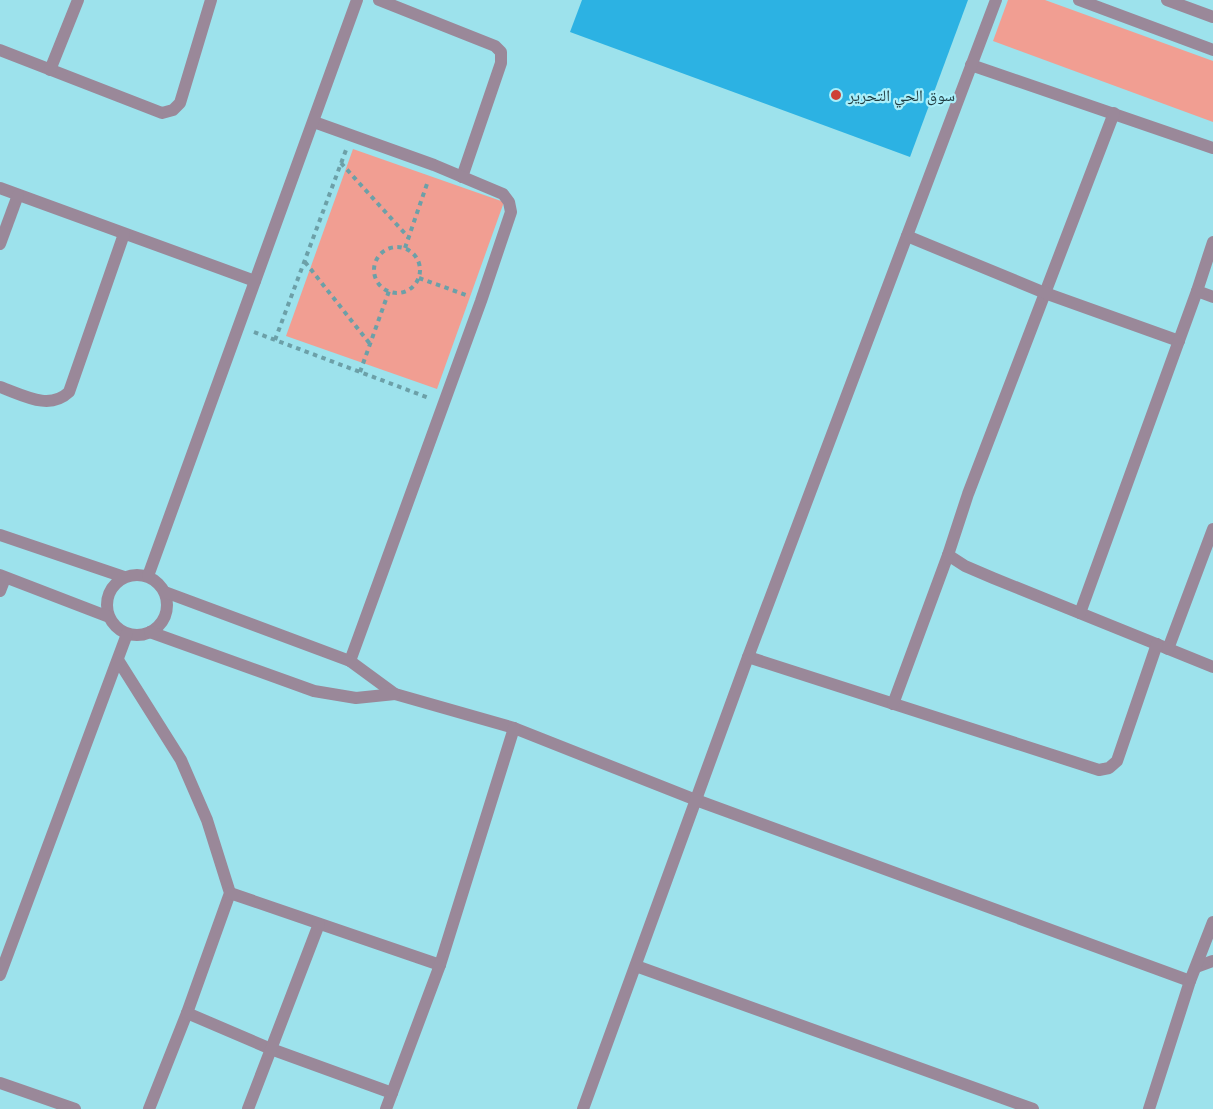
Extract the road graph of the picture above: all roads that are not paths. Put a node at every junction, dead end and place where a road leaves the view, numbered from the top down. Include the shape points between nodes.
1 (78, 0) edge
2 (211, 0) edge
3 (357, 0) edge
4 (379, 0) edge
5 (996, 0) edge
6 (1167, 0) edge
7 (1087, 1) edge
8 (1213, 17) edge
9 (1213, 50) edge
10 (0, 51) edge
11 (971, 65) junction
12 (50, 70) junction
13 (1114, 113) junction
14 (314, 122) junction
15 (1213, 148) edge
16 (462, 177) junction
17 (0, 188) edge
18 (18, 195) junction
19 (124, 234) junction
20 (907, 236) junction
21 (1213, 242) edge
22 (0, 244) edge
23 (255, 281) junction
24 (1197, 291) junction
25 (1045, 293) junction
26 (1213, 297) edge
27 (1179, 341) junction
28 (0, 387) edge
29 (1213, 529) edge
30 (0, 535) edge
31 (948, 555) junction
32 (148, 576) junction
33 (2, 577) edge
34 (124, 577) junction
35 (0, 591) edge
36 (165, 592) junction
37 (1080, 613) junction
38 (109, 617) junction
39 (150, 632) junction
40 (127, 634) junction
41 (1162, 646) junction
42 (748, 657) junction
43 (118, 660) junction
44 (350, 661) junction
45 (1213, 667) edge
46 (395, 694) junction
47 (893, 704) junction
48 (514, 728) junction
49 (696, 800) junction
50 (230, 893) junction
51 (1213, 922) edge
52 (319, 924) junction
53 (1213, 961) edge
54 (440, 965) junction
55 (636, 966) junction
56 (1196, 967) junction
57 (1, 969) edge
58 (1190, 981) junction
59 (187, 1013) junction
60 (271, 1049) junction
61 (0, 1083) edge
62 (392, 1093) junction
63 (75, 1109) edge
64 (149, 1109) edge
65 (248, 1109) edge
66 (386, 1109) edge
67 (583, 1109) edge
68 (1032, 1109) edge
69 (1149, 1109) edge

1 - 12 street
2 - 12 street via 180,103 173,110 162,113
3 - 14 street
4 - 16 street via 495,46 501,52 501,63
5 - 11 street
6 - 8 street
7 - 9 street
10 - 12 street
11 - 13 street
11 - 20 street
13 - 15 street
13 - 25 street
14 - 16 street
14 - 23 street
16 - 44 street via 503,194 511,212
17 - 18 street
18 - 19 street
18 - 22 street
19 - 23 street
19 - 28 street via 69,392 60,400 47,402
20 - 25 street
20 - 42 street
21 - 24 street
23 - 32 street
24 - 26 street
24 - 27 street
25 - 27 street
25 - 31 street
27 - 37 street
29 - 41 street
30 - 34 street
31 - 37 street via 974,570
31 - 47 street
32 - 34 street
32 - 36 street
33 - 35 street
33 - 38 street
34 - 38 street via 108,595
36 - 39 street via 166,615
36 - 44 street
37 - 41 street
38 - 40 street
39 - 40 street
39 - 46 street via 314,691 356,698
40 - 43 street
41 - 45 street
41 - 47 street via 1117,761 1109,768 1099,770
42 - 47 street
42 - 49 street
43 - 50 street via 181,760 207,820
43 - 57 street
44 - 46 street
46 - 48 street
48 - 49 street
48 - 54 street
49 - 55 street
49 - 58 street
50 - 52 street
50 - 59 street
51 - 56 street
52 - 54 street
52 - 60 street
53 - 56 street
54 - 62 street
55 - 67 street
55 - 68 street
56 - 58 street
58 - 69 street
59 - 60 street
59 - 64 street
60 - 62 street
60 - 65 street
61 - 63 street
62 - 66 street

